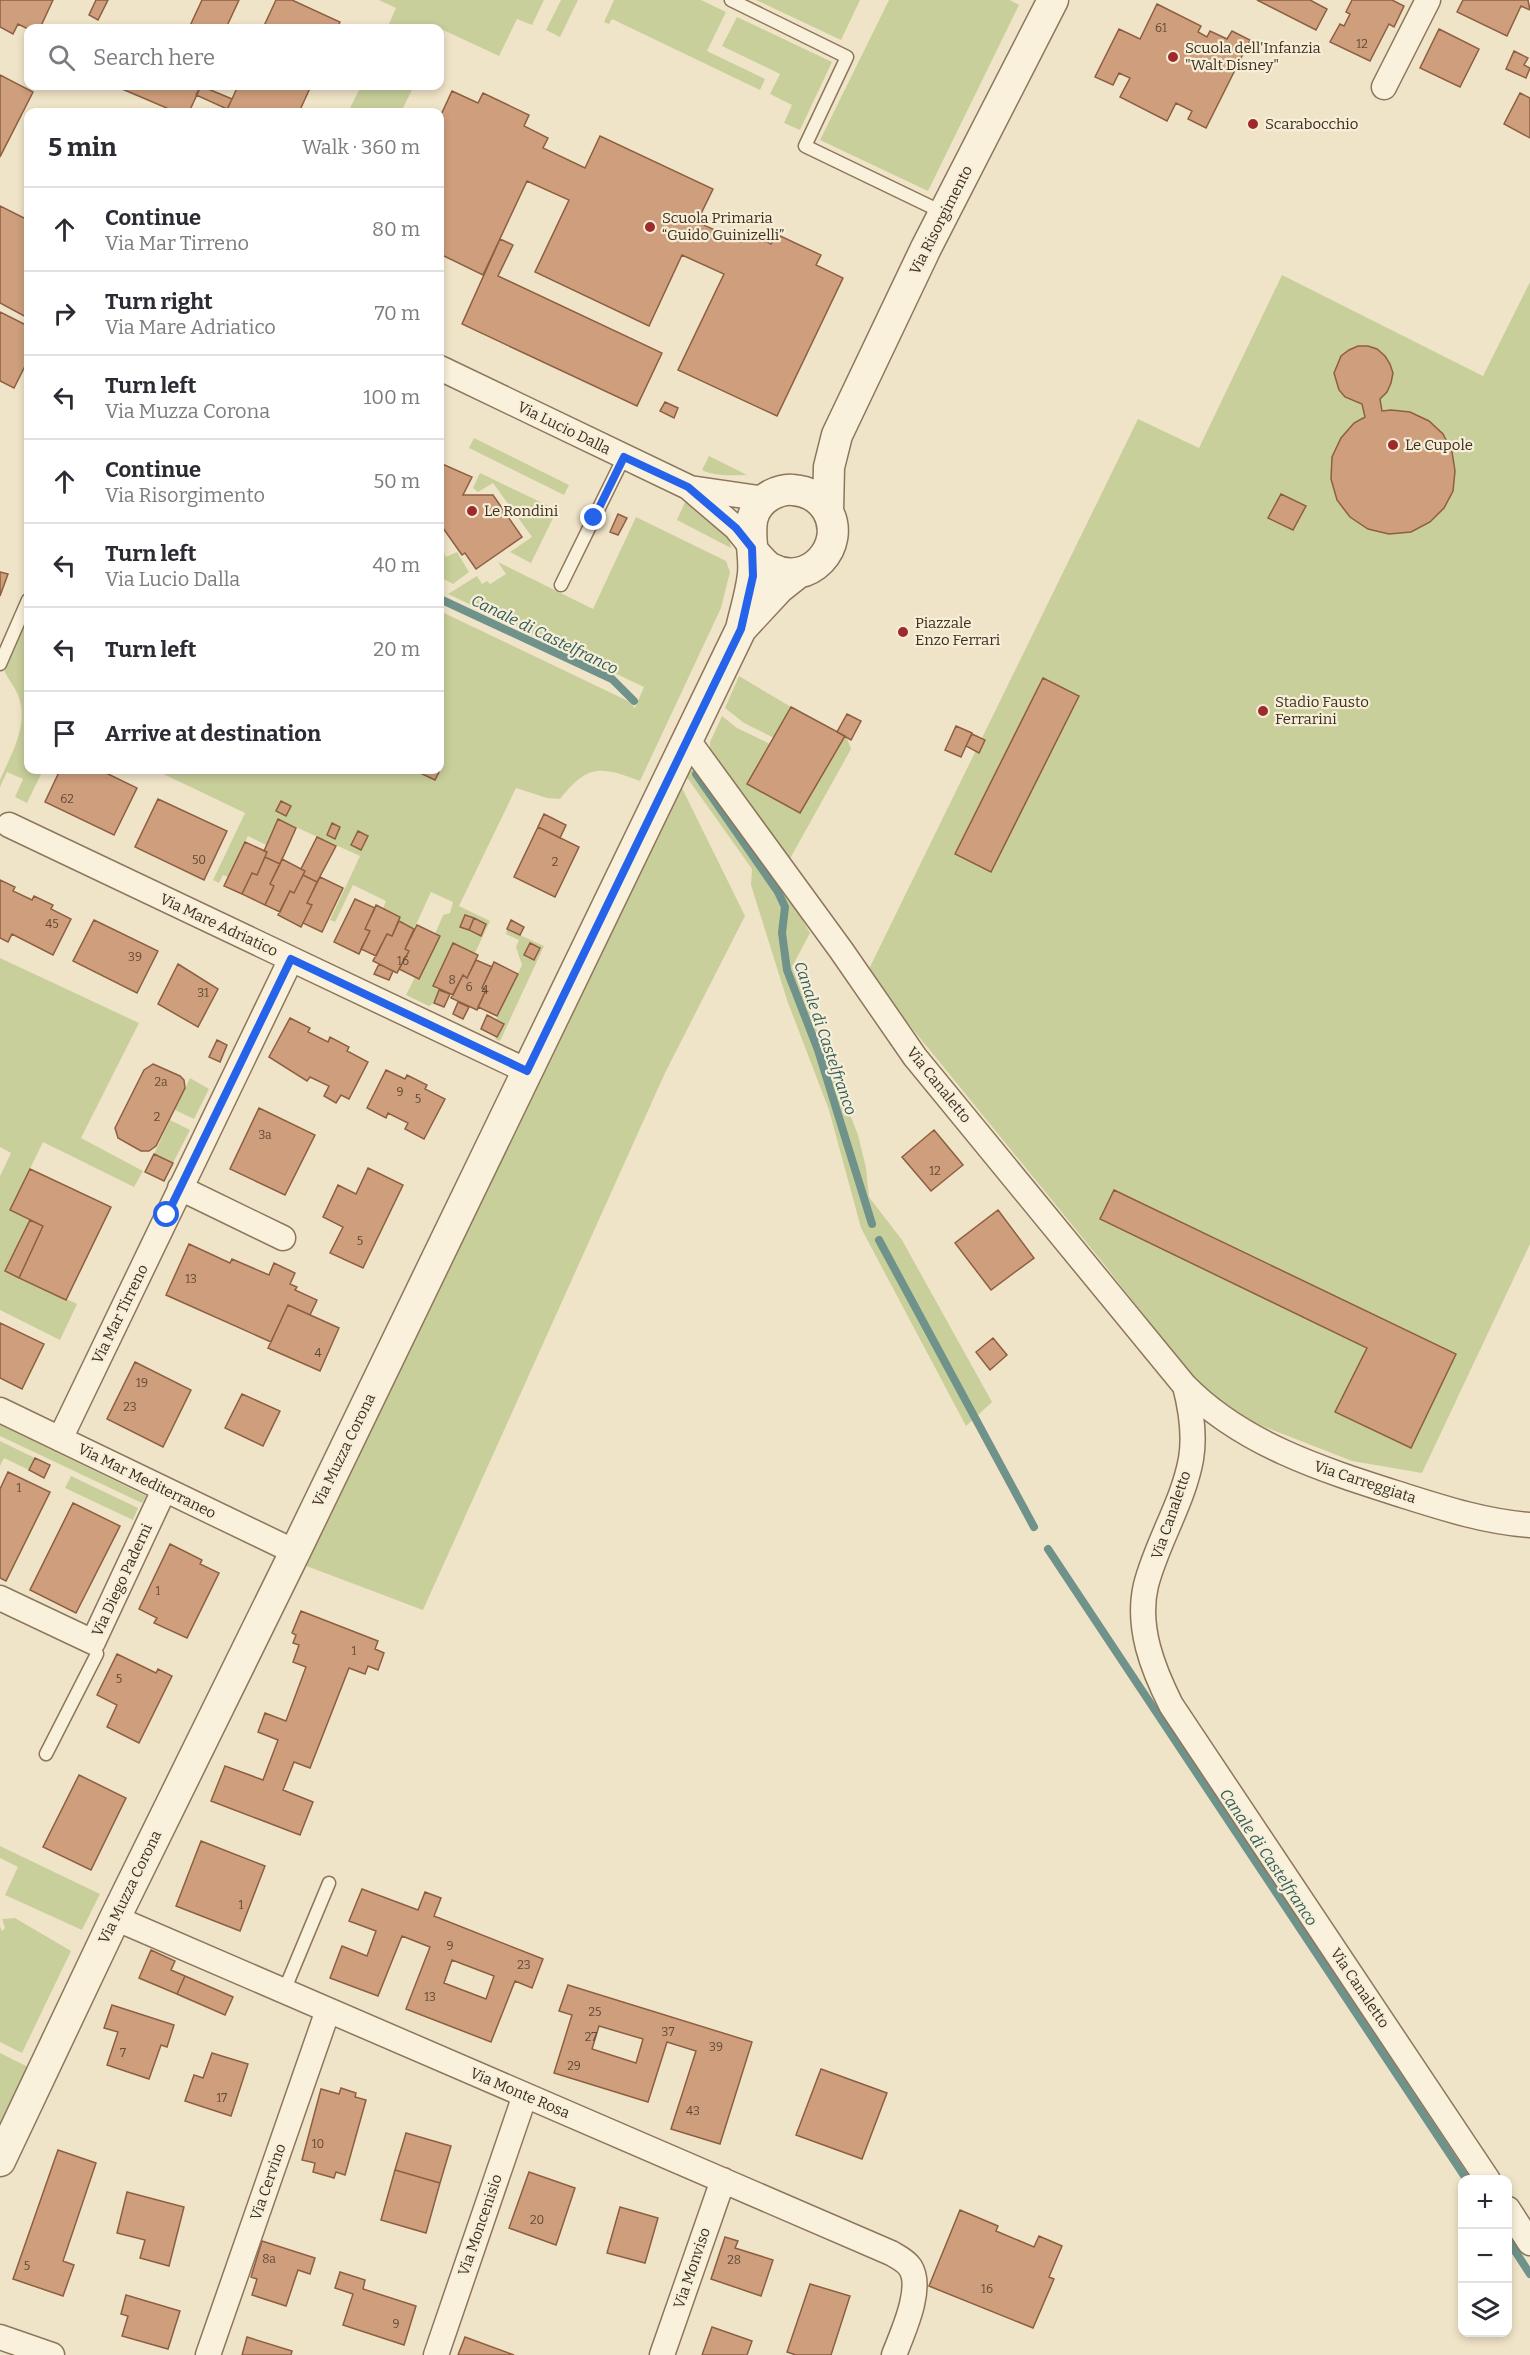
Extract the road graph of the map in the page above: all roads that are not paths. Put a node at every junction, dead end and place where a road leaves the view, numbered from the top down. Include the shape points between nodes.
1 (731, 0) edge
2 (1428, 0) edge
3 (1050, 1) edge
4 (1384, 87) dead end
5 (944, 213) junction
6 (444, 370) edge
7 (834, 443) junction
8 (624, 457) junction
9 (688, 487) junction
10 (776, 494) junction
11 (828, 511) junction
12 (753, 550) junction
13 (798, 573) junction
14 (561, 585) dead end
15 (24, 609) edge
16 (741, 629) junction
17 (0, 664) edge
18 (687, 739) junction
19 (9, 825) dead end
20 (291, 959) junction
21 (527, 1071) junction
22 (180, 1188) junction
23 (284, 1238) dead end
24 (1185, 1386) junction
25 (0, 1410) edge
26 (60, 1439) junction
27 (164, 1490) junction
28 (1530, 1525) edge
29 (295, 1552) junction
30 (0, 1598) edge
31 (93, 1642) junction
32 (46, 1754) dead end
33 (329, 1883) dead end
34 (115, 1918) junction
35 (284, 1991) junction
36 (328, 2010) junction
37 (525, 2095) junction
38 (0, 2161) edge
39 (1485, 2175) edge
40 (723, 2180) junction
41 (1512, 2215) edge
42 (1530, 2243) edge
43 (0, 2337) edge
44 (52, 2355) edge
45 (208, 2355) edge
46 (436, 2355) edge
47 (662, 2355) edge
48 (894, 2355) edge

1 - 5 lane via 847,57 806,146
2 - 4 street
3 - 5 street, Via Risorgimento
5 - 7 street, Via Risorgimento
6 - 8 street, Via Lucio Dalla
7 - 10 street, Via Risorgimento via 818,462
7 - 11 street, Via Risorgimento
8 - 9 street, Via Lucio Dalla
8 - 14 lane
9 - 10 street, Via Lucio Dalla
9 - 12 street, Via Lucio Dalla via 736,528
10 - 11 street via 806,492
10 - 12 street, Via Risorgimento via 754,511 749,532
11 - 13 street, Via Risorgimento via 833,526 830,549 815,566
12 - 13 street via 771,568
12 - 16 street, Via Risorgimento via 753,576
13 - 16 street, Via Risorgimento
15 - 17 lane
16 - 18 street, Via Risorgimento
18 - 21 street, Via Muzza Corona
18 - 24 street, Via Canaletto via 915,1058
19 - 20 street, Via Mare Adriatico
20 - 21 street, Via Mare Adriatico
20 - 22 street, Via Mar Tirreno
21 - 29 street, Via Muzza Corona
22 - 23 street
22 - 26 street, Via Mar Tirreno
24 - 28 street, Via Carreggiata via 1230,1424 1321,1469 1461,1513
24 - 39 street, Via Canaletto via 1191,1409 1191,1459 1146,1586 1145,1633 1158,1679
25 - 26 street, Via Mar Mediterraneo
26 - 27 street, Via Mar Mediterraneo
27 - 29 street, Via Mar Mediterraneo
27 - 31 street, Via Diego Paderni
29 - 34 street, Via Muzza Corona
30 - 31 street, Via Diego Paderni
31 - 32 lane via 97,1654
33 - 35 lane
34 - 35 street, Via Monte Rosa
34 - 38 street, Via Muzza Corona
35 - 36 street, Via Monte Rosa
36 - 37 street, Via Monte Rosa
36 - 45 street, Via Cervino
37 - 40 street, Via Monte Rosa
37 - 46 street, Via Moncenisio
40 - 47 street, Via Monviso
40 - 48 street, Via Monte Rosa via 904,2261 914,2279 911,2306
41 - 42 street
43 - 44 street

